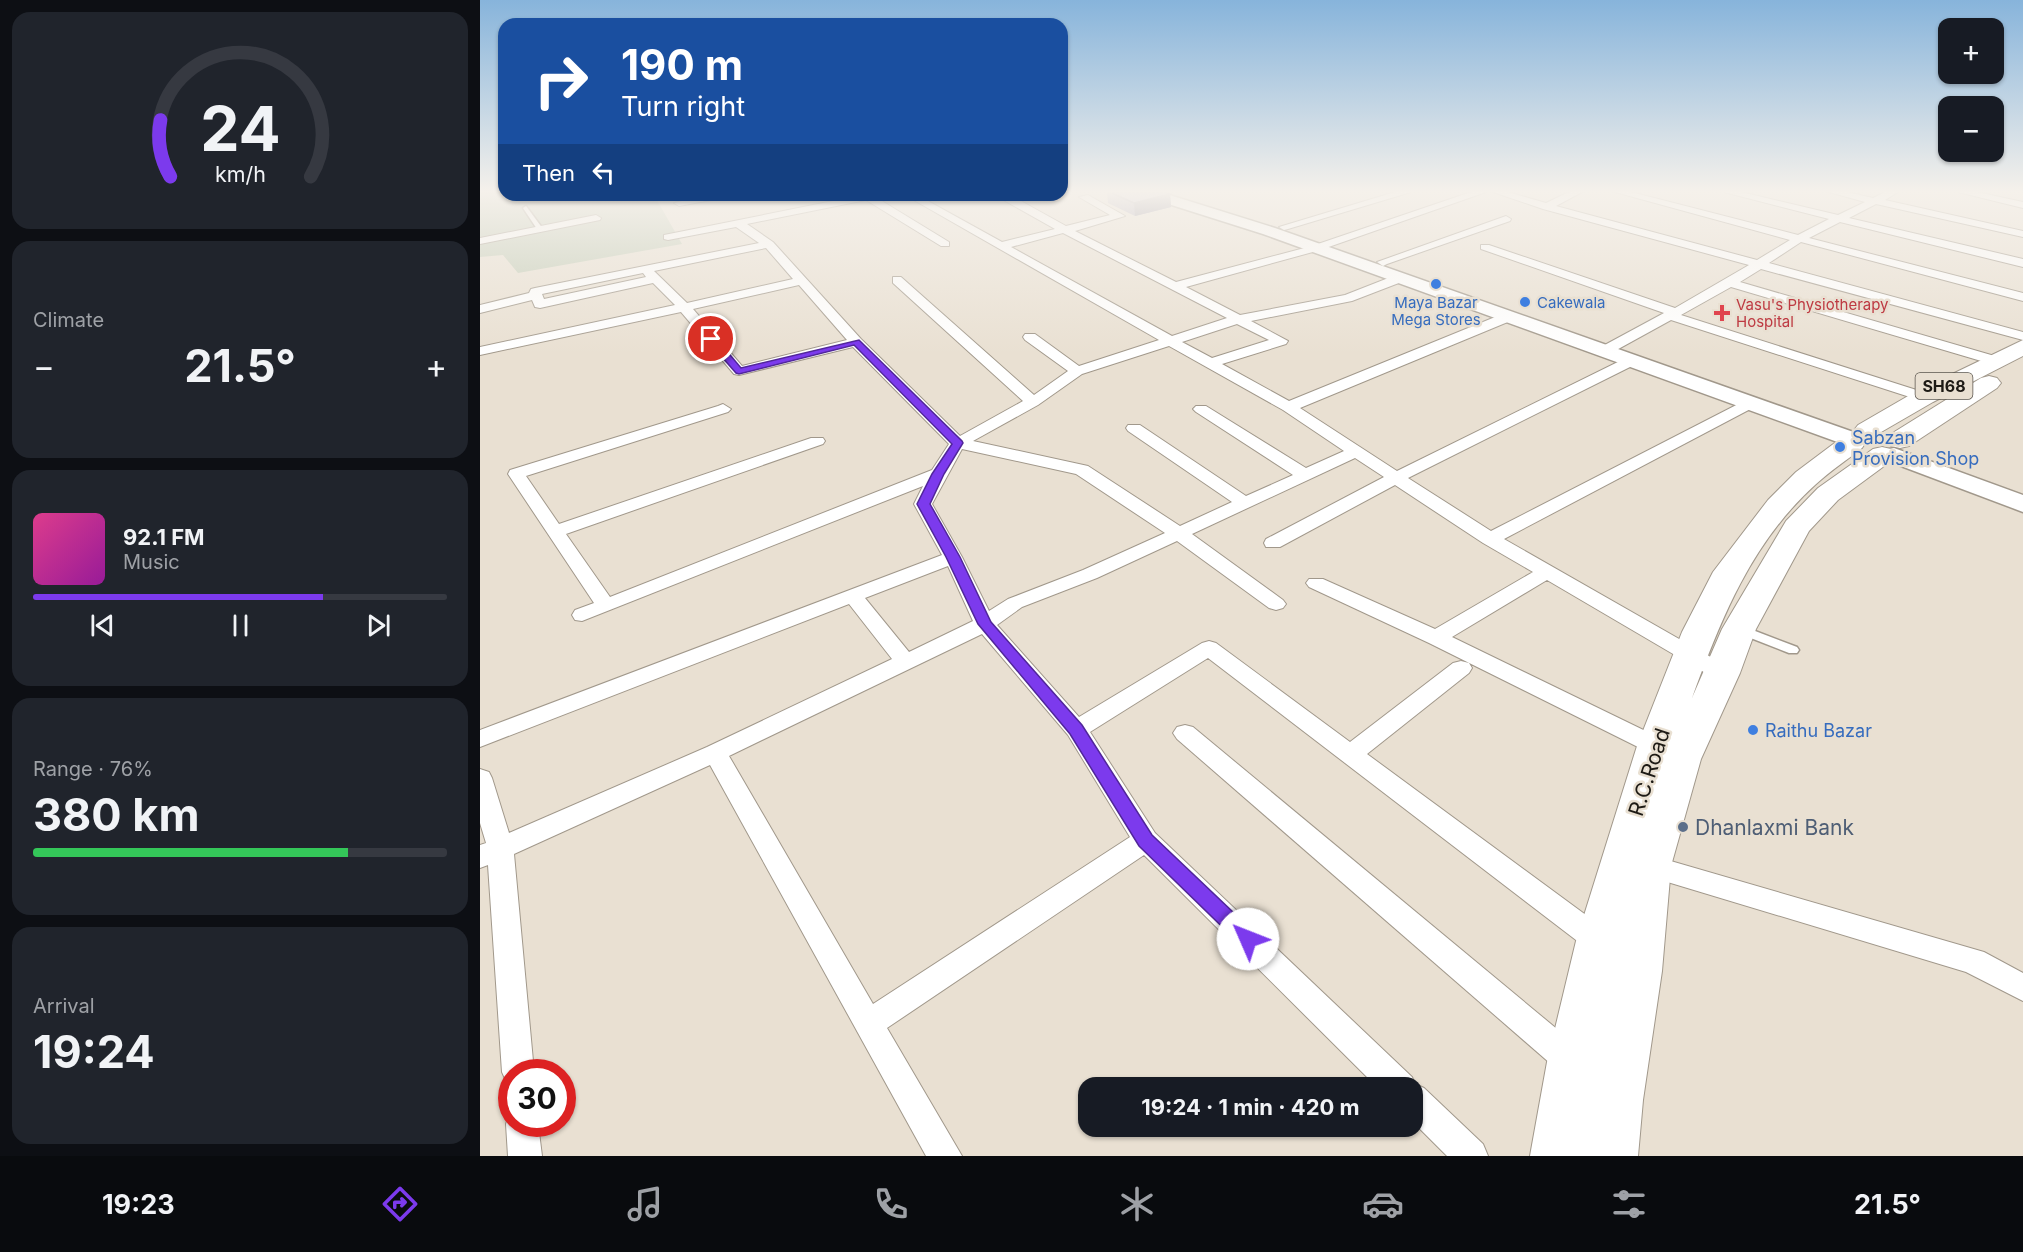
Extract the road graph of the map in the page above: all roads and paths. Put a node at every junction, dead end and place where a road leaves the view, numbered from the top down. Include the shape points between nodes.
1 (759, 246) edge
2 (771, 246) edge
3 (1000, 246) edge
4 (1097, 246) edge
5 (1323, 246) junction
6 (1429, 246) edge
7 (1692, 246) edge
8 (1787, 246) edge
9 (1830, 246) edge
10 (1953, 246) edge
11 (1485, 247) dead end
12 (1383, 262) junction
13 (2023, 263) edge
14 (1759, 264) junction
15 (644, 268) junction
16 (1400, 278) junction
17 (655, 279) junction
18 (897, 280) dead end
19 (801, 281) junction
20 (1730, 283) junction
21 (1177, 286) junction
22 (536, 295) junction
23 (2023, 297) edge
24 (684, 307) junction
25 (480, 309) edge
26 (1672, 313) junction
27 (1510, 316) junction
28 (1239, 319) junction
29 (2023, 336) edge
30 (1030, 337) dead end
31 (1168, 341) junction
32 (856, 342) junction
33 (2023, 346) edge
34 (1612, 347) junction
35 (480, 351) edge
36 (1633, 360) junction
37 (1993, 360) junction
38 (1212, 363) junction
39 (2023, 363) edge
40 (1077, 371) junction
41 (1924, 397) junction
42 (1033, 402) junction
43 (1753, 402) junction
44 (1288, 407) junction
45 (723, 409) dead end
46 (1201, 410) dead end
47 (1134, 428) dead end
48 (818, 441) dead end
49 (1877, 442) junction
50 (958, 443) junction
51 (1356, 452) junction
52 (938, 474) junction
53 (1305, 476) junction
54 (1395, 478) junction
55 (2023, 491) edge
56 (1245, 504) junction
57 (2023, 504) edge
58 (555, 532) junction
59 (1180, 534) junction
60 (1490, 539) junction
61 (1273, 543) dead end
62 (953, 557) junction
63 (1548, 572) junction
64 (1316, 583) dead end
65 (853, 596) junction
66 (1276, 604) dead end
67 (606, 606) junction
68 (582, 615) dead end
69 (985, 624) junction
70 (1739, 629) junction
71 (1436, 638) junction
72 (1793, 650) dead end
73 (906, 662) junction
74 (1706, 664) junction
75 (1461, 668) dead end
76 (1076, 729) junction
77 (1185, 733) dead end
78 (480, 739) edge
79 (1656, 746) junction
80 (715, 753) junction
81 (1349, 755) junction
82 (480, 778) edge
83 (1146, 840) junction
84 (490, 852) edge
85 (1650, 866) junction
86 (1599, 941) junction
87 (2023, 988) edge
88 (868, 1024) junction
89 (516, 1059) edge
90 (1572, 1062) junction
91 (1390, 1077) edge
92 (1423, 1109) edge
93 (523, 1137) edge
94 (525, 1156) edge
95 (945, 1156) edge
96 (1471, 1156) edge
97 (1557, 1156) edge
98 (1611, 1156) edge

1 - 15 street
2 - 19 street
3 - 31 street
4 - 21 street
5 - 12 street
5 - 16 street
5 - 21 street
6 - 12 street
7 - 14 street
8 - 14 street
9 - 23 street
10 - 13 street
11 - 26 street
12 - 34 street
14 - 20 street
14 - 29 street
15 - 17 street
15 - 22 street via 535,292
16 - 27 street
16 - 28 street via 1348,298
17 - 22 street via 540,304
17 - 24 street
18 - 42 street
19 - 24 street
19 - 32 street
20 - 26 street
20 - 37 street
21 - 28 street
22 - 25 street
24 - 32 street via 739,371
24 - 35 street
26 - 34 street
26 - 41 street
27 - 34 street
27 - 44 street
28 - 31 street
28 - 38 street via 1281,341
30 - 40 street
31 - 38 street
31 - 40 street
32 - 50 street
33 - 37 main road, R.C.Road / SH68
34 - 36 street
34 - 49 street
36 - 43 street
36 - 54 street
37 - 41 main road, R.C.Road / SH68
38 - 44 street
39 - 49 main road, R.C.Road / SH68
40 - 42 street
41 - 49 main road, R.C.Road / SH68
42 - 50 street
43 - 49 street
43 - 60 street
44 - 51 street
45 - 58 street via 516,474
46 - 53 street
47 - 56 street
48 - 58 street
49 - 55 street
49 - 57 street
49 - 70 main road, R.C.Road via 1796,527
49 - 74 main road, R.C.Road via 1806,478 1778,506 1729,572 1699,632
50 - 52 street
50 - 59 street via 1082,470
51 - 53 street
51 - 54 street
52 - 62 street via 923,504
52 - 67 street
53 - 56 street
54 - 60 street
54 - 61 street
56 - 59 street
58 - 67 street
59 - 66 street
59 - 69 street via 1015,603
60 - 63 street
62 - 65 street
62 - 69 street
63 - 71 street
63 - 74 street
64 - 71 street
65 - 73 street
65 - 78 street
67 - 68 street
69 - 73 street
69 - 76 street
70 - 72 lane
70 - 74 main road, R.C.Road
71 - 79 street
73 - 80 street
74 - 79 main road, R.C.Road
74 - 85 main road, R.C.Road
75 - 81 street
76 - 81 street via 1209,648
76 - 83 street
77 - 90 street
79 - 86 main road, R.C.Road
80 - 84 street
80 - 88 street
81 - 86 street
82 - 84 street
83 - 88 street
83 - 91 street
84 - 89 street
85 - 87 street via 1974,961
85 - 98 main road, R.C.Road
86 - 90 main road, R.C.Road
88 - 95 street
90 - 97 main road, R.C.Road
92 - 96 street
93 - 94 street

